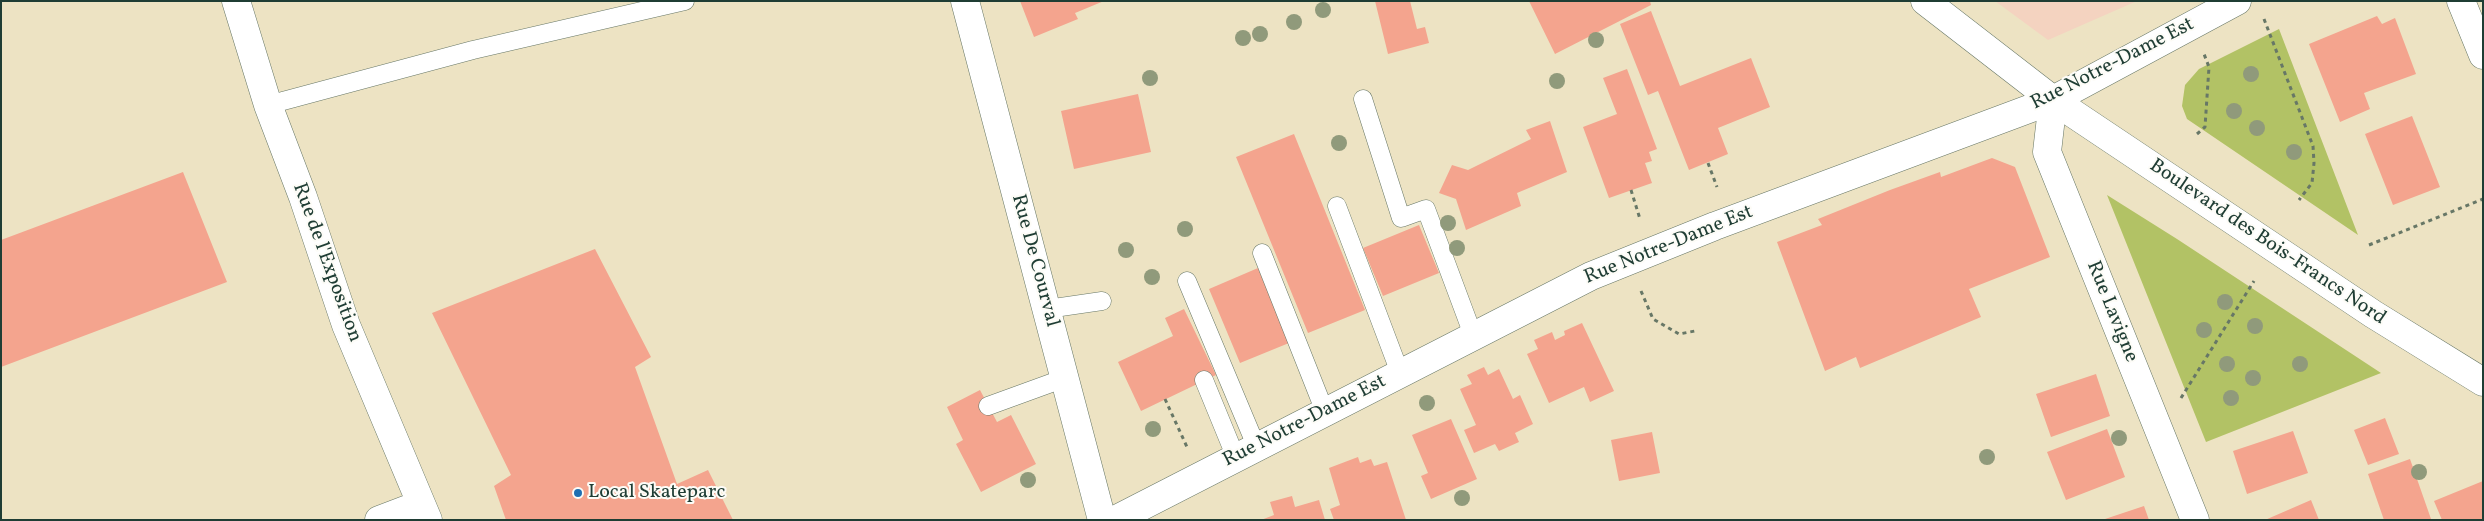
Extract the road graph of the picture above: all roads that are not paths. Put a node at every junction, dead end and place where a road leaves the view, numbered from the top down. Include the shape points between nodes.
1 (236, 1) edge
2 (685, 1) edge
3 (965, 1) edge
4 (1925, 1) edge
5 (2237, 1) edge
6 (2461, 1) edge
7 (2483, 55) edge
8 (1363, 98) dead end
9 (2053, 100) junction
10 (268, 105) junction
11 (1337, 206) dead end
12 (1262, 253) dead end
13 (1187, 281) dead end
14 (1102, 301) dead end
15 (1047, 309) junction
16 (1473, 335) junction
17 (1400, 373) junction
18 (1065, 378) junction
19 (1204, 380) dead end
20 (2483, 382) edge
21 (988, 406) dead end
22 (1325, 412) junction
23 (1246, 453) junction
24 (424, 512) edge
25 (379, 520) edge
26 (1102, 520) edge
27 (1115, 520) edge
28 (2195, 520) edge

1 - 10 street, Rue de l'Exposition
2 - 10 lane via 473,50
3 - 15 street, Rue De Courval
4 - 9 street, Boulevard des Bois-Francs Nord
5 - 9 street, Rue Notre-Dame Est
6 - 7 street
8 - 16 lane via 1401,218 1426,209
9 - 16 street, Rue Notre-Dame Est via 1591,276
9 - 20 street, Boulevard des Bois-Francs Nord via 2373,314
9 - 28 street, Rue Lavigne via 2047,152
10 - 24 street, Rue de l'Exposition via 346,325
11 - 17 lane
12 - 22 lane
13 - 23 lane
14 - 15 lane
15 - 18 street, Rue De Courval
16 - 17 street, Rue Notre-Dame Est
17 - 22 street, Rue Notre-Dame Est
18 - 21 lane
18 - 26 street, Rue De Courval
19 - 23 lane
22 - 23 street, Rue Notre-Dame Est
23 - 27 street, Rue Notre-Dame Est
24 - 25 street

